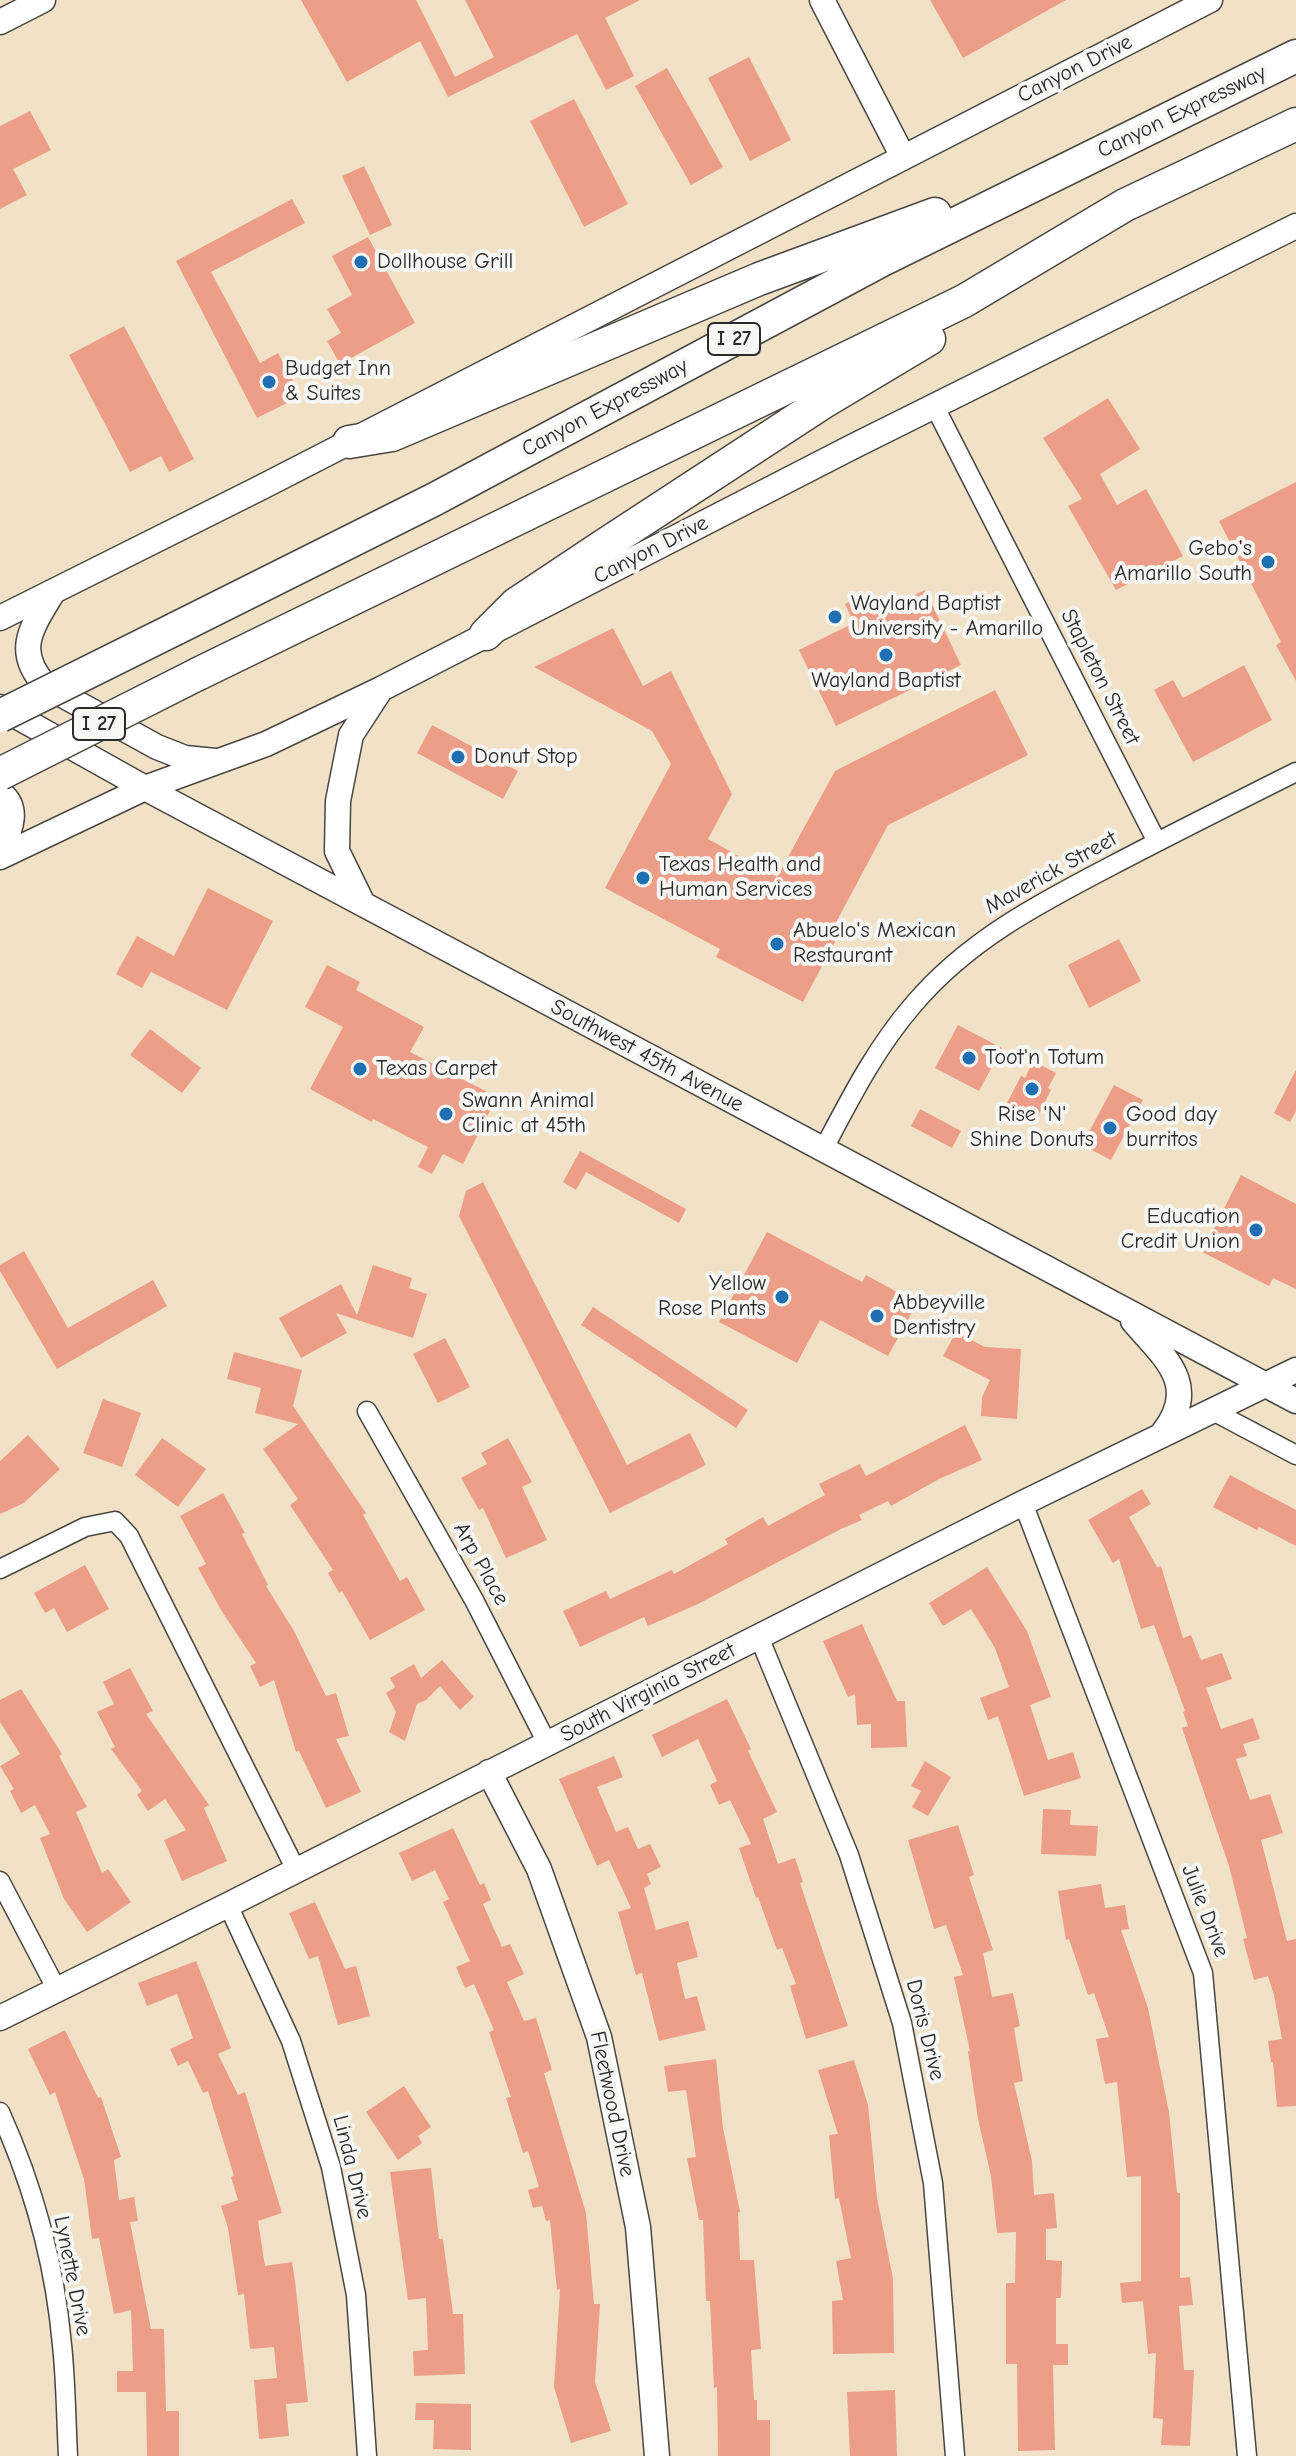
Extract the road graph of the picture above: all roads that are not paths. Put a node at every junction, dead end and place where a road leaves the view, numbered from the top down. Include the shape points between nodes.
1 (43, 0) edge
2 (822, 0) edge
3 (1210, 0) edge
4 (0, 22) edge
5 (1296, 56) edge
6 (1195, 105) junction
7 (1296, 124) edge
8 (903, 157) junction
9 (1296, 226) edge
10 (964, 301) junction
11 (935, 407) junction
12 (349, 442) junction
13 (53, 592) junction
14 (0, 618) edge
15 (486, 634) junction
16 (381, 689) junction
17 (0, 707) edge
18 (0, 716) edge
19 (222, 762) junction
20 (1296, 772) edge
21 (0, 774) edge
22 (145, 788) junction
23 (0, 793) edge
24 (1157, 842) junction
25 (0, 856) edge
26 (362, 902) junction
27 (823, 1150) junction
28 (1124, 1310) junction
29 (1296, 1370) edge
30 (1266, 1385) junction
31 (1296, 1401) edge
32 (1211, 1410) junction
33 (367, 1411) dead end
34 (1163, 1433) junction
35 (1296, 1455) edge
36 (1023, 1503) junction
37 (0, 1569) edge
38 (759, 1637) junction
39 (547, 1743) junction
40 (489, 1772) junction
41 (296, 1870) junction
42 (0, 1881) edge
43 (228, 1905) junction
44 (57, 1990) junction
45 (0, 2018) edge
46 (0, 2112) edge
47 (68, 2456) edge
48 (367, 2456) edge
49 (657, 2456) edge
50 (955, 2456) edge
51 (1247, 2456) edge

1 - 4 main road
2 - 8 main road
3 - 8 main road, Canyon Drive
5 - 6 highway, Canyon Expressway / I 27
6 - 12 highway via 1157,109 935,214 759,279 392,435
6 - 18 highway, Canyon Expressway / I 27, bridge via 882,260 435,499
7 - 10 highway, I 27 via 1125,205
8 - 12 main road, Canyon Drive
9 - 11 main road, Canyon Drive
10 - 15 highway via 935,336 822,403 516,604
10 - 21 highway, I 27, bridge
11 - 15 main road, Canyon Drive
11 - 24 street, Stapleton Street
12 - 13 main road, Canyon Drive
13 - 14 main road, Canyon Drive
13 - 19 main road via 29,631 27,649 33,672 46,686 157,747 185,758
15 - 16 main road, Canyon Drive
16 - 19 main road, Canyon Drive
16 - 26 main road via 351,735 338,801 337,851
17 - 22 main road, Southwest 45th Avenue
19 - 22 main road, Canyon Drive
20 - 24 street, Maverick Street
22 - 25 main road, Canyon Drive
22 - 26 main road, Southwest 45th Avenue
23 - 25 main road via 13,818
24 - 27 street, Maverick Street via 1025,910 939,977 880,1048
26 - 27 main road, Southwest 45th Avenue
27 - 28 main road, Southwest 45th Avenue
28 - 30 main road, Southwest 45th Avenue
28 - 34 main road via 1174,1368 1179,1402
29 - 30 main road, South Virginia Street
30 - 31 main road, Southwest 45th Avenue
30 - 32 main road, South Virginia Street
32 - 34 main road, South Virginia Street
32 - 35 street
33 - 39 street, Arp Place
34 - 36 main road, South Virginia Street
36 - 38 main road, South Virginia Street
36 - 51 street, Julie Drive via 1203,1973
37 - 41 street via 85,1527 115,1521 129,1536
38 - 39 main road, South Virginia Street
38 - 50 street, Doris Drive via 849,1855 902,2023 933,2183
39 - 40 main road, South Virginia Street
40 - 41 main road, South Virginia Street
40 - 49 main road, Fleetwood Drive via 539,1869 599,2037 638,2227
41 - 43 main road, South Virginia Street
42 - 44 street
43 - 44 main road, South Virginia Street
43 - 48 street, Linda Drive via 291,2041 331,2167 356,2295
44 - 45 main road, South Virginia Street
46 - 47 street, Lynette Drive via 17,2149 47,2251 62,2343

